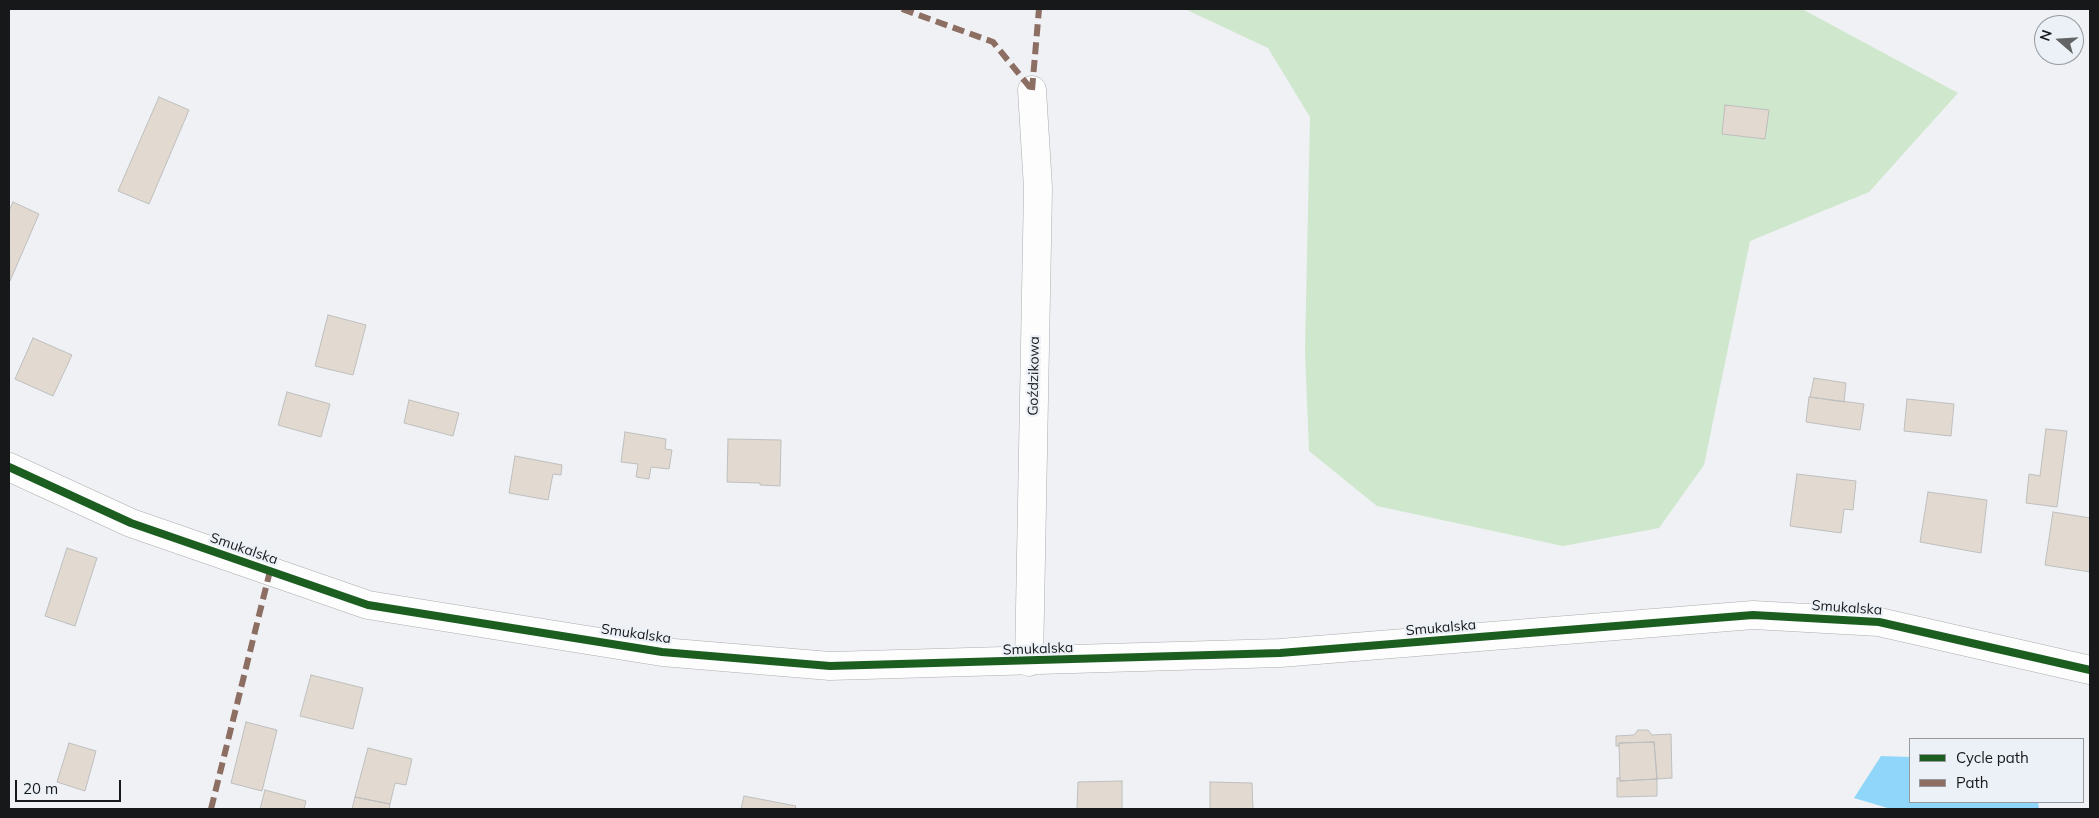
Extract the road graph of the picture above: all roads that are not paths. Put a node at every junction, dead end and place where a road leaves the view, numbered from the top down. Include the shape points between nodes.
1 (1032, 90) dead end
2 (9, 467) edge
3 (1029, 662) junction
4 (2090, 670) edge

1 - 3 street, Goździkowa via 1038,188
2 - 3 street, Smukalska via 131,523 368,604 662,652 741,659 830,666
3 - 4 street, Smukalska via 1280,653 1753,615 1880,622

